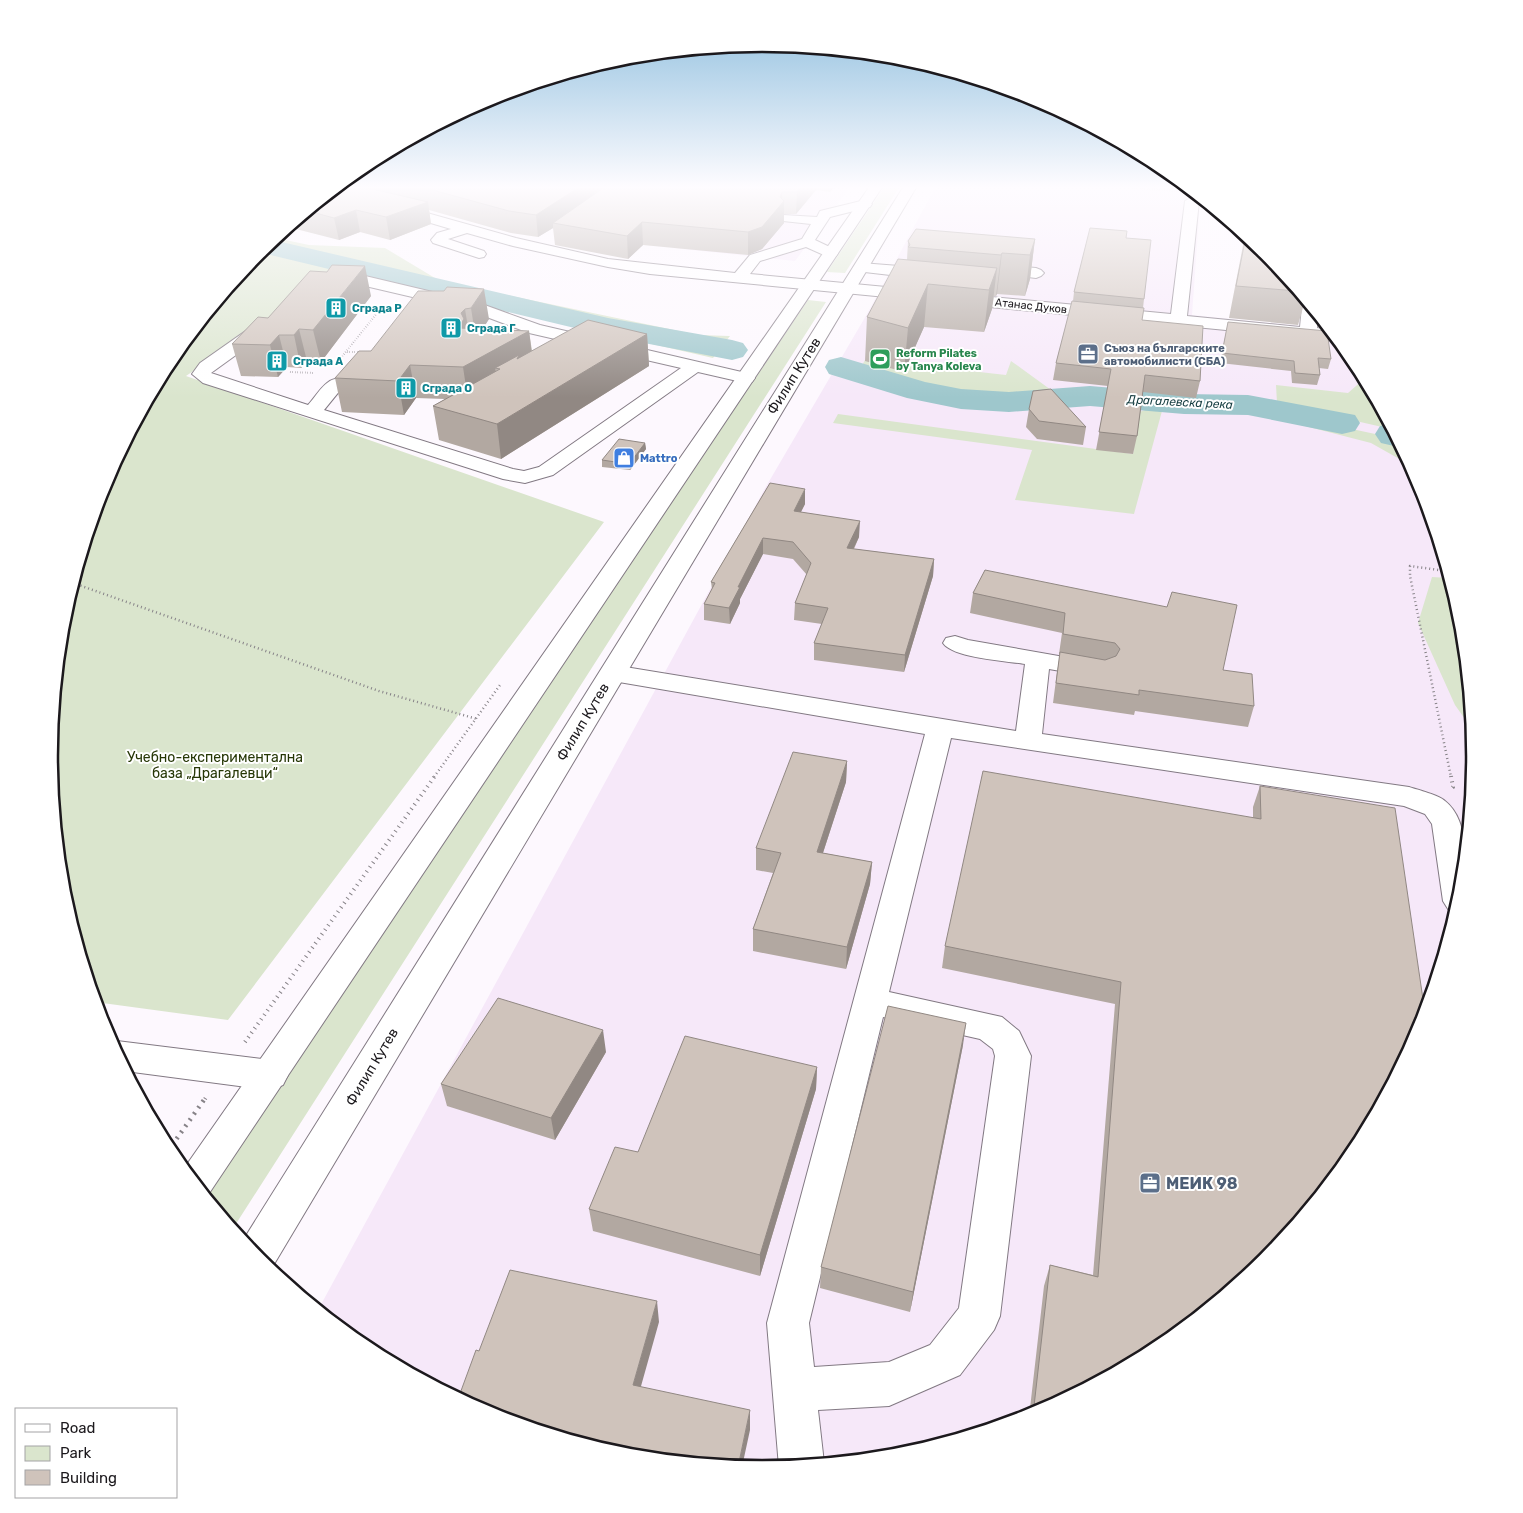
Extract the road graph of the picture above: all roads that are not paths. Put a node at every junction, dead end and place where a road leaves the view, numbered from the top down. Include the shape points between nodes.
1 (581, 257) edge
2 (760, 257) edge
3 (829, 257) edge
4 (868, 257) edge
5 (1185, 257) edge
6 (912, 262) edge
7 (976, 267) edge
8 (861, 268) junction
9 (1036, 273) dead end
10 (739, 277) junction
11 (810, 284) junction
12 (849, 288) junction
13 (313, 293) edge
14 (1309, 315) edge
15 (274, 319) edge
16 (1178, 320) junction
17 (535, 329) junction
18 (1308, 332) junction
19 (1324, 334) edge
20 (514, 340) edge
21 (588, 341) junction
22 (564, 355) edge
23 (695, 366) junction
24 (336, 374) edge
25 (746, 378) junction
26 (313, 411) junction
27 (955, 643) dead end
28 (1038, 659) junction
29 (1101, 670) edge
30 (613, 673) junction
31 (940, 728) junction
32 (1028, 742) junction
33 (1455, 876) edge
34 (870, 1000) junction
35 (124, 1055) edge
36 (270, 1075) junction
37 (199, 1179) edge
38 (260, 1250) edge
39 (794, 1390) junction
40 (800, 1459) edge

1 - 10 main road, Атанас Дуков via 625,265
2 - 10 main road
3 - 11 main road
4 - 8 main road, Филип Кутев
5 - 16 main road
6 - 8 main road via 904,264 898,278
7 - 9 main road
8 - 12 main road, Филип Кутев
10 - 11 main road, Атанас Дуков
11 - 12 main road, Атанас Дуков
11 - 25 main road
12 - 16 main road, Атанас Дуков
12 - 30 main road, Филип Кутев
13 - 17 main road via 342,279 361,280 474,306
14 - 18 main road
15 - 26 main road via 206,367 201,374 209,380
16 - 18 main road, Атанас Дуков
17 - 20 main road
17 - 21 main road
18 - 19 main road, Атанас Дуков
21 - 22 main road
21 - 23 main road
23 - 25 main road
23 - 26 main road via 546,471 525,477 510,475 419,438
24 - 26 main road
25 - 36 main road
27 - 28 main road
28 - 29 main road
28 - 32 main road
30 - 31 main road
30 - 38 main road, Филип Кутев
31 - 32 main road
31 - 34 main road
32 - 33 main road via 1409,797 1435,807 1446,823
34 - 39 main road via 788,1322
34 - 39 main road via 990,1027 1007,1041 1013,1056 979,1316 945,1360 889,1384
35 - 36 main road
36 - 37 main road
39 - 40 main road

